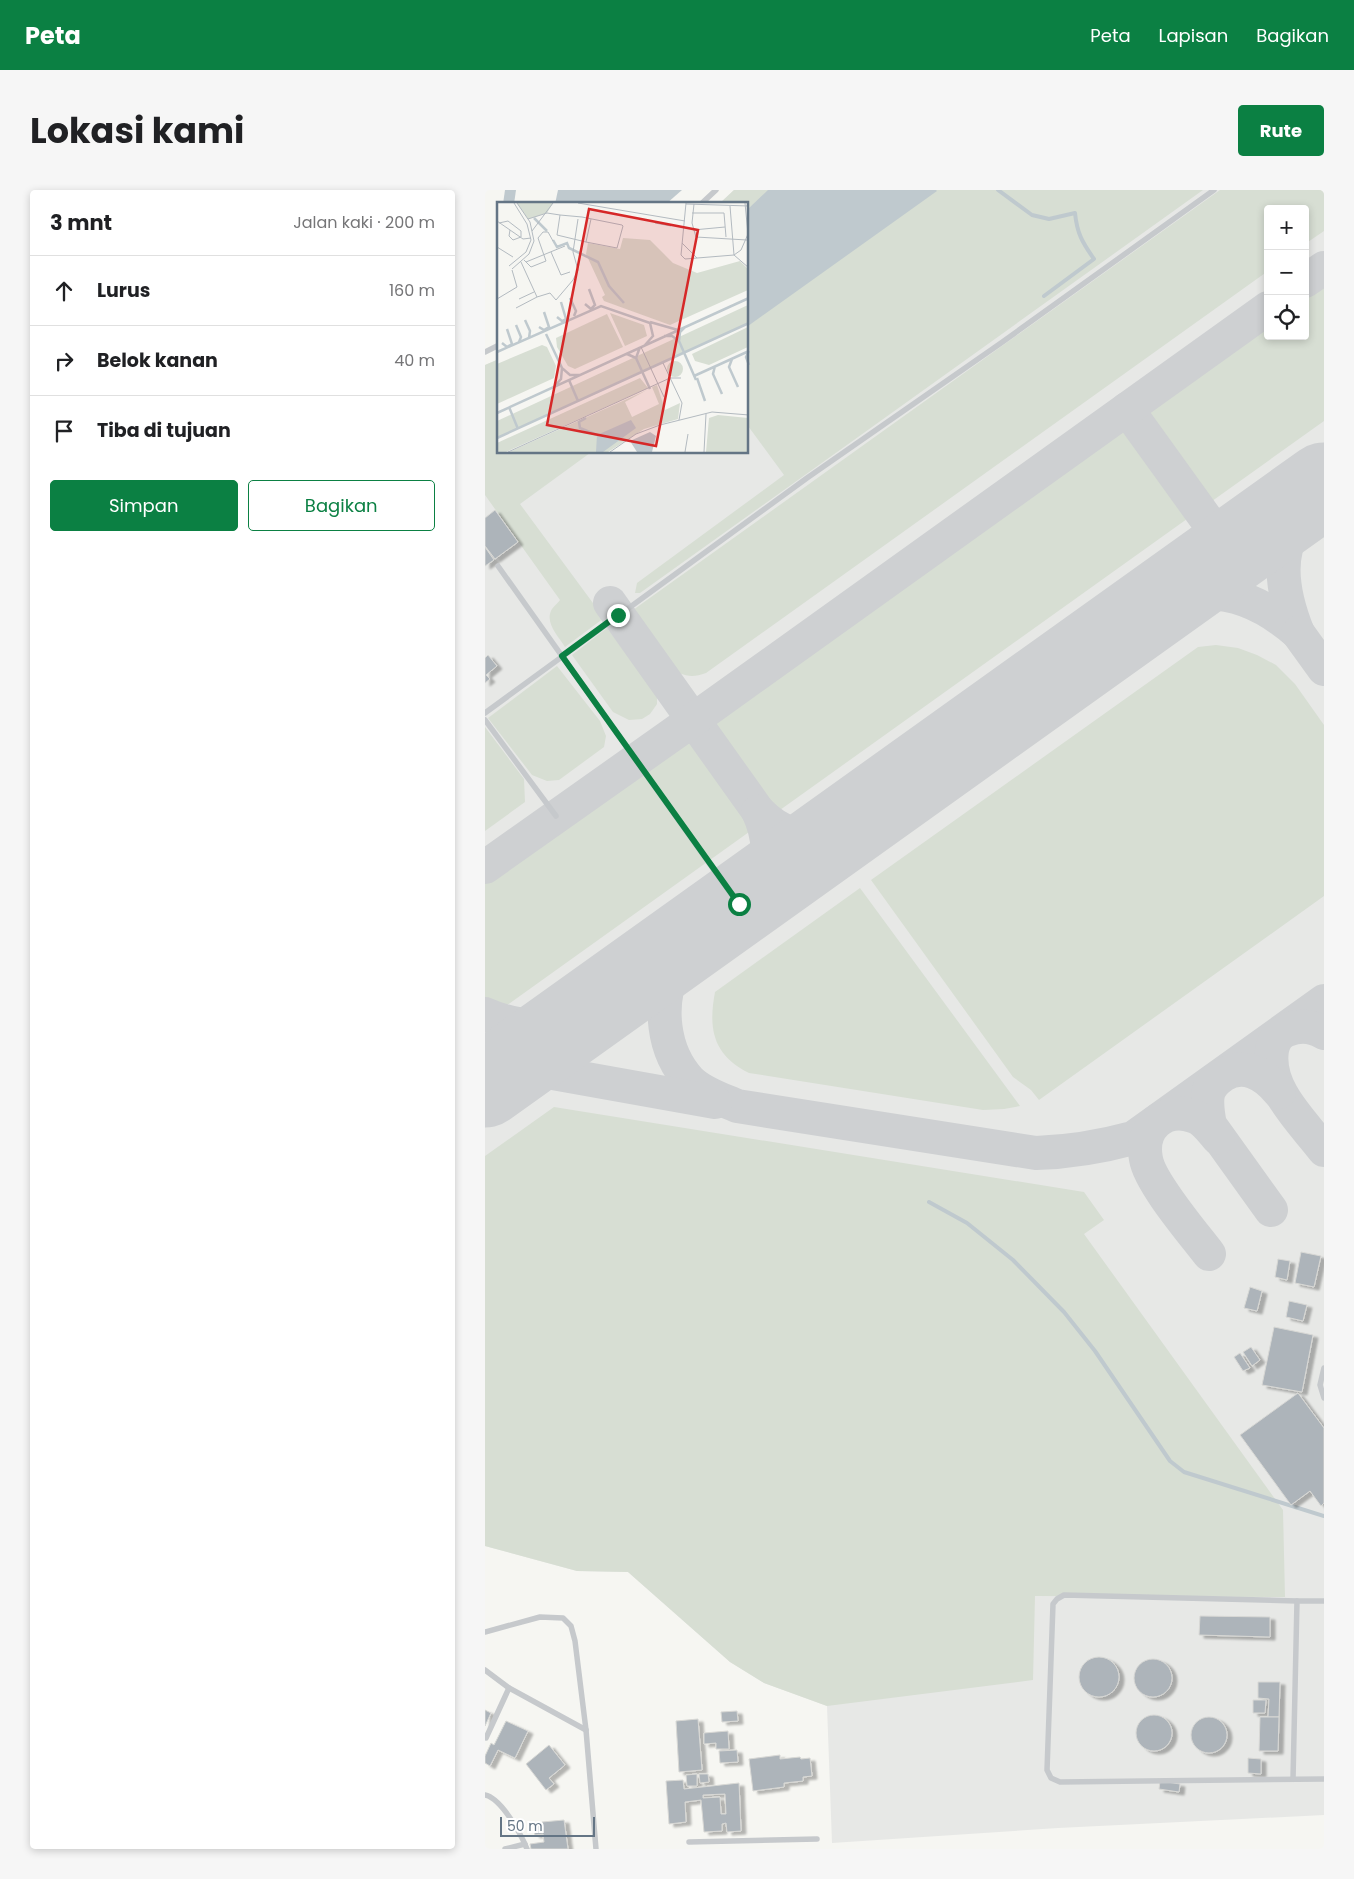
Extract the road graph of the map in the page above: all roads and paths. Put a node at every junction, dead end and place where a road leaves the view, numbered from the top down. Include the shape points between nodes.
1 (716, 190) edge
2 (1214, 190) edge
3 (703, 202) edge
4 (497, 346) edge
5 (485, 352) edge
6 (498, 566) dead end
7 (562, 656) junction
8 (485, 713) edge
9 (485, 720) edge
10 (557, 816) dead end
11 (739, 904) dead end
12 (1324, 1368) edge
13 (1324, 1398) edge
14 (1297, 1601) junction
15 (1324, 1601) edge
16 (485, 1632) edge
17 (485, 1670) edge
18 (509, 1688) junction
19 (586, 1730) junction
20 (486, 1738) edge
21 (1324, 1779) edge
22 (1293, 1780) junction
23 (485, 1795) edge
24 (817, 1839) dead end
25 (689, 1842) dead end
26 (526, 1846) edge
27 (731, 1846) edge
28 (505, 1849) edge
29 (596, 1849) edge

1 - 3 lane
2 - 7 lane
4 - 5 lane
6 - 7 lane
7 - 8 lane
7 - 11 lane
9 - 10 lane
12 - 13 lane via 1320,1385
14 - 15 lane
14 - 22 lane
14 - 22 lane via 1064,1595 1057,1599 1053,1604 1047,1770 1051,1778 1060,1782
16 - 19 lane via 541,1616 563,1618 571,1626 575,1641
17 - 18 lane
18 - 19 lane
18 - 20 lane
19 - 29 lane
21 - 22 lane
23 - 26 lane via 490,1796 509,1816
24 - 27 lane
25 - 27 lane
26 - 28 lane

